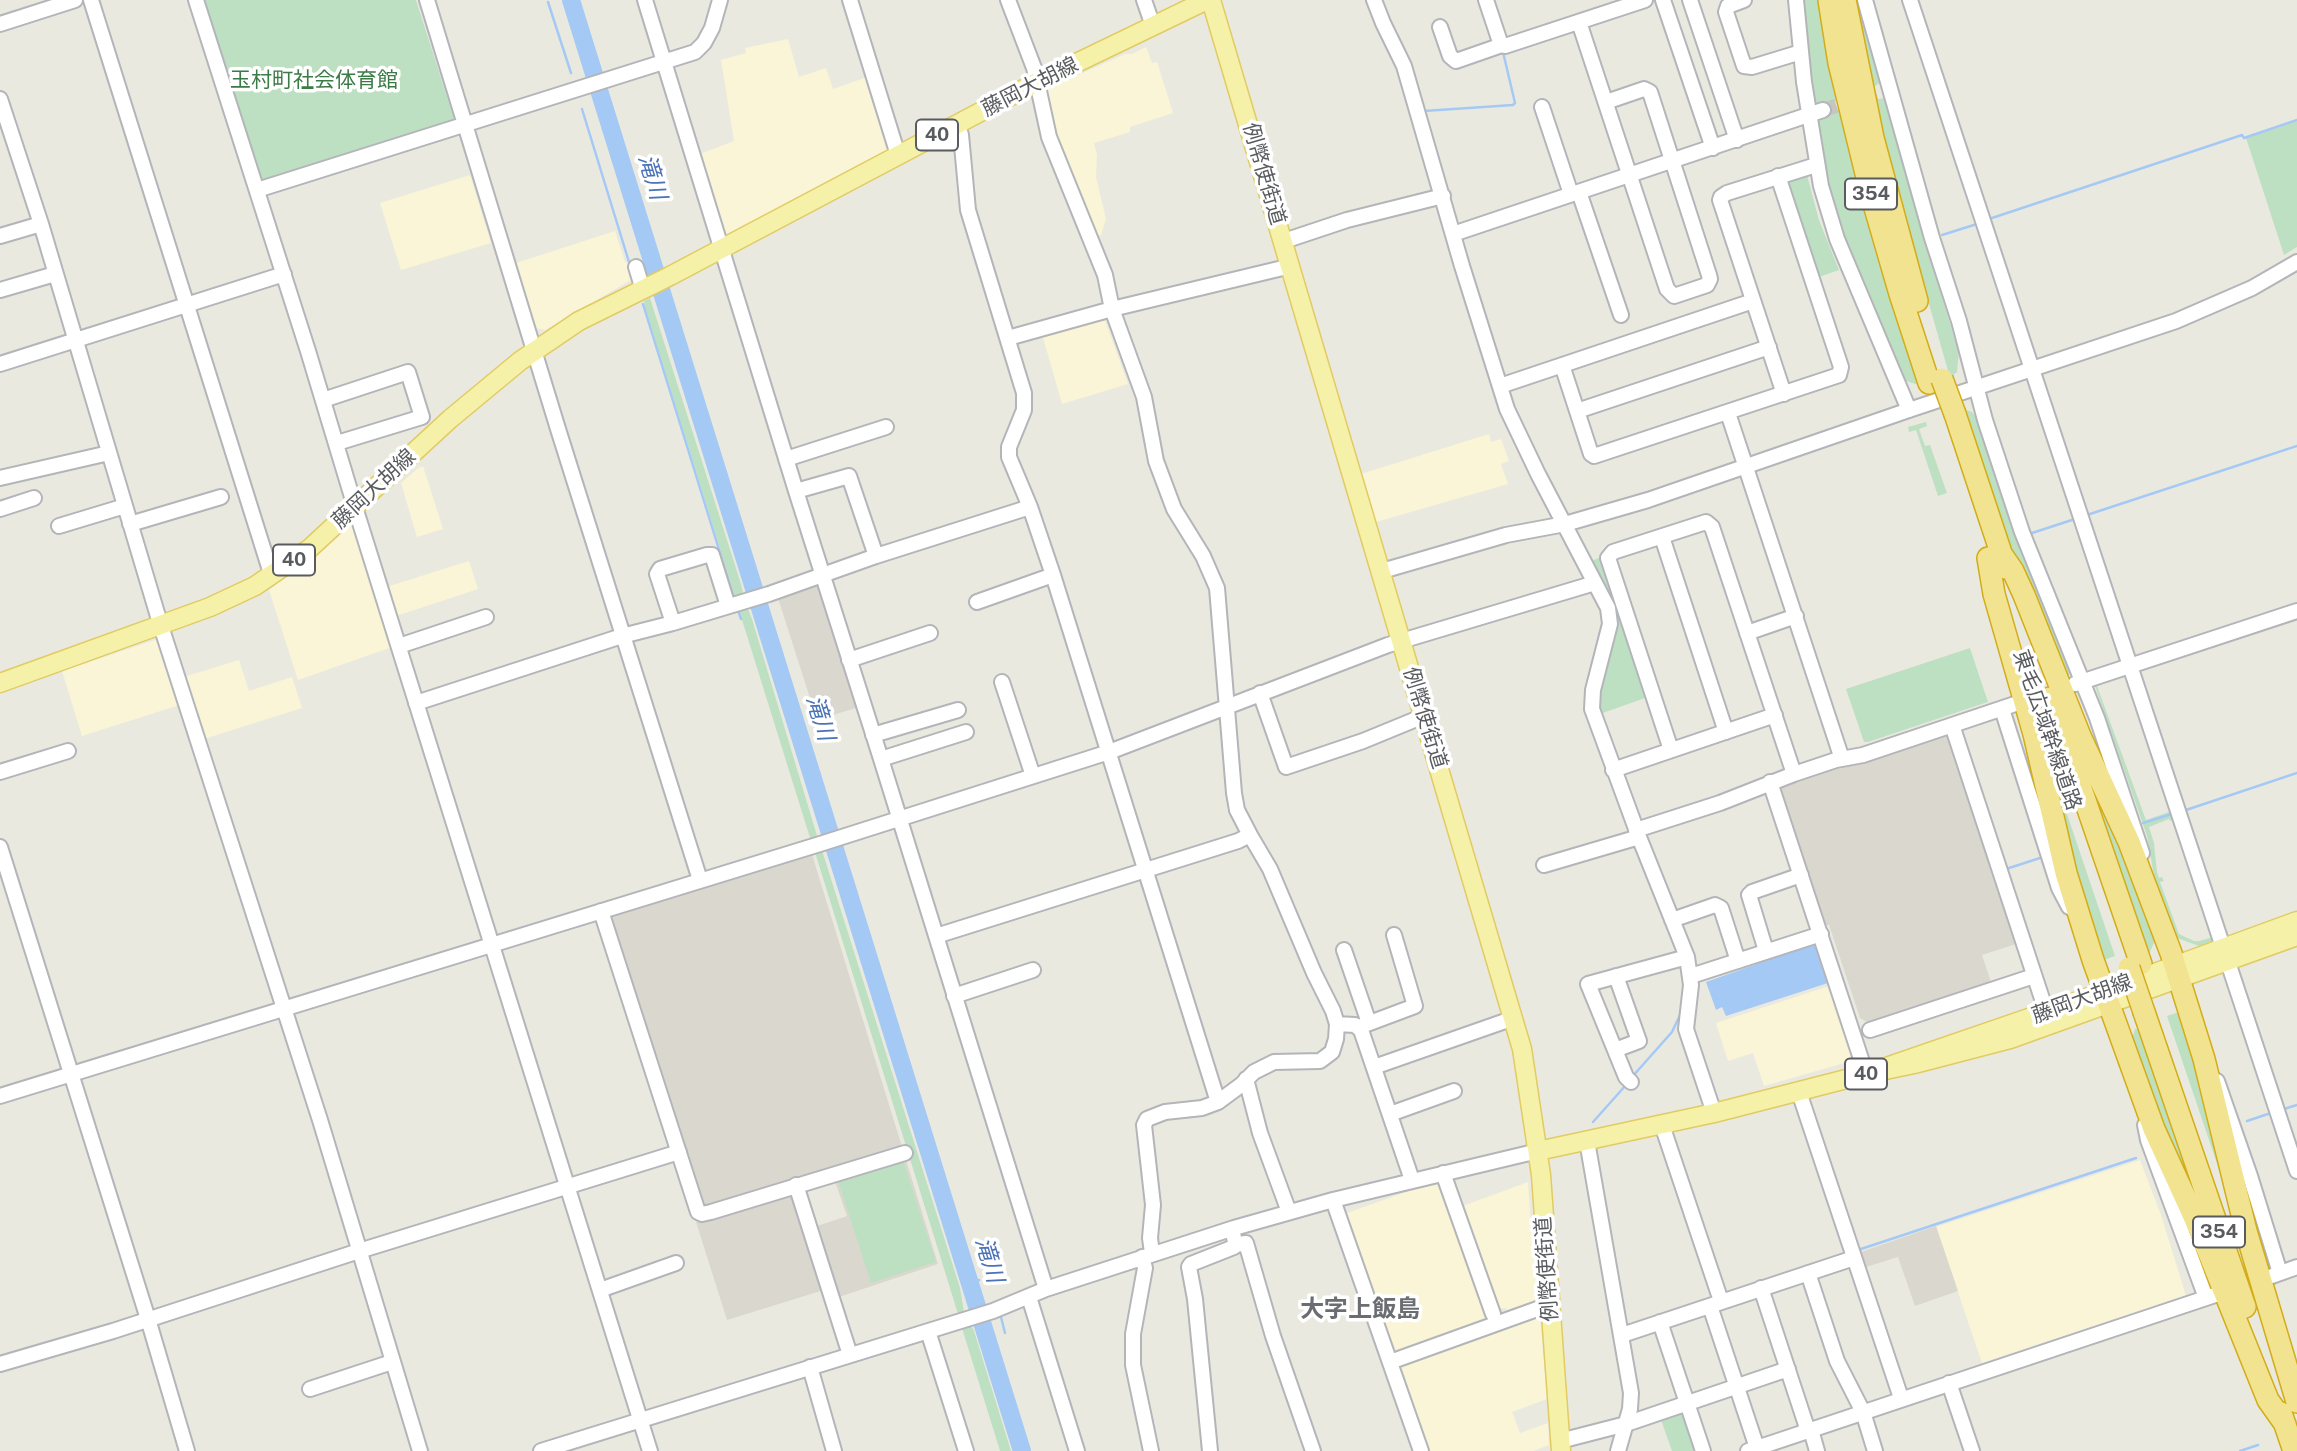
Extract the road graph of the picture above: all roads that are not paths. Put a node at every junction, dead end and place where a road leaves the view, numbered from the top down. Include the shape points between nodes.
1 (75, 0) edge
2 (91, 0) edge
3 (196, 0) edge
4 (427, 0) edge
5 (645, 0) edge
6 (720, 0) edge
7 (850, 0) edge
8 (1008, 0) edge
9 (1144, 0) edge
10 (1209, 0) edge
11 (1374, 0) edge
12 (1486, 0) edge
13 (1645, 0) edge
14 (1664, 0) edge
15 (1690, 0) edge
16 (1744, 0) edge
17 (1796, 0) edge
18 (1829, 0) edge
19 (1845, 0) edge
20 (1865, 0) edge
21 (1910, 0) edge
22 (1579, 22) junction
23 (0, 24) edge
24 (1153, 26) junction
25 (1440, 27) dead end
26 (1502, 45) junction
27 (1801, 52) junction
28 (665, 63) junction
29 (1037, 82) junction
30 (0, 99) edge
31 (1606, 102) junction
32 (1542, 107) dead end
33 (1816, 112) junction
34 (957, 124) junction
35 (466, 126) junction
36 (1737, 140) junction
37 (1713, 148) junction
38 (898, 155) junction
39 (1672, 161) junction
40 (1816, 164) junction
41 (1630, 176) junction
42 (1778, 176) junction
43 (257, 190) junction
44 (1575, 193) junction
45 (1443, 196) junction
46 (41, 224) junction
47 (1453, 234) junction
48 (0, 236) edge
49 (1284, 241) junction
50 (722, 249) junction
51 (2297, 262) edge
52 (1291, 266) junction
53 (636, 267) dead end
54 (55, 274) junction
55 (284, 274) junction
56 (645, 288) junction
57 (0, 290) edge
58 (1753, 301) junction
59 (186, 305) junction
60 (1112, 309) junction
61 (1620, 315) dead end
62 (1007, 338) junction
63 (74, 340) junction
64 (1769, 347) junction
65 (535, 350) junction
66 (0, 364) edge
67 (1562, 365) junction
68 (2032, 370) junction
69 (1936, 381) junction
70 (1500, 386) junction
71 (1977, 387) junction
72 (1784, 394) junction
73 (323, 400) junction
74 (1909, 410) junction
75 (1577, 411) junction
76 (1728, 413) junction
77 (887, 427) dead end
78 (337, 443) junction
79 (109, 453) junction
80 (786, 459) junction
81 (1746, 467) junction
82 (0, 478) edge
83 (796, 491) junction
84 (221, 497) dead end
85 (34, 498) dead end
86 (125, 506) junction
87 (355, 507) junction
88 (1030, 507) junction
89 (0, 509) edge
90 (130, 524) junction
91 (1565, 524) junction
92 (59, 526) dead end
93 (1661, 537) junction
94 (876, 556) junction
95 (1995, 556) junction
96 (1382, 571) junction
97 (273, 575) junction
98 (1053, 575) junction
99 (823, 576) junction
100 (1595, 583) junction
101 (977, 602) dead end
102 (728, 606) junction
103 (2297, 611) edge
104 (1796, 616) junction
105 (486, 618) dead end
106 (160, 623) junction
107 (673, 624) junction
108 (930, 633) dead end
109 (1747, 633) junction
110 (622, 636) junction
111 (1402, 640) junction
112 (398, 646) junction
113 (849, 660) junction
114 (2130, 666) junction
115 (2083, 681) junction
116 (1002, 682) dead end
117 (0, 683) edge
118 (2067, 687) dead end
119 (1260, 693) junction
120 (2021, 702) dead end
121 (416, 703) junction
122 (1227, 706) junction
123 (958, 709) dead end
124 (2002, 709) junction
125 (1775, 715) junction
126 (1425, 718) junction
127 (1952, 725) junction
128 (966, 732) dead end
129 (1726, 732) junction
130 (873, 734) junction
131 (1671, 750) junction
132 (68, 751) dead end
133 (1109, 752) junction
134 (881, 759) junction
135 (1842, 760) junction
136 (1613, 770) junction
137 (0, 772) edge
138 (1794, 774) junction
139 (1034, 776) junction
140 (1770, 782) junction
141 (899, 819) junction
142 (1637, 834) junction
143 (1250, 835) junction
144 (0, 847) edge
145 (3, 865) edge
146 (1544, 865) dead end
147 (1145, 869) junction
148 (1801, 876) junction
149 (2141, 876) junction
150 (700, 880) junction
151 (601, 911) junction
152 (1672, 920) junction
153 (2297, 921) edge
154 (2081, 923) junction
155 (2297, 929) edge
156 (1821, 934) junction
157 (1394, 935) dead end
158 (936, 936) junction
159 (2297, 936) edge
160 (492, 945) junction
161 (1344, 950) dead end
162 (1766, 951) junction
163 (2225, 954) junction
164 (1687, 957) junction
165 (1738, 961) junction
166 (1034, 970) dead end
167 (1616, 976) junction
168 (1691, 976) junction
169 (2034, 976) junction
170 (2176, 978) junction
171 (2107, 992) junction
172 (954, 996) junction
173 (283, 1008) junction
174 (1514, 1018) junction
175 (2049, 1019) junction
176 (1337, 1024) junction
177 (1364, 1025) junction
178 (1870, 1030) dead end
179 (1615, 1051) junction
180 (2204, 1059) junction
181 (1374, 1067) junction
182 (71, 1074) junction
183 (1866, 1074) junction
184 (1246, 1080) junction
185 (1629, 1080) dead end
186 (1454, 1091) dead end
187 (1799, 1092) junction
188 (0, 1096) edge
189 (2143, 1099) junction
190 (1218, 1101) junction
191 (1714, 1113) junction
192 (1390, 1114) junction
193 (1662, 1125) junction
194 (1587, 1141) junction
195 (1538, 1151) junction
196 (679, 1152) junction
197 (905, 1153) dead end
198 (2297, 1171) edge
199 (1443, 1172) junction
200 (1412, 1180) junction
201 (796, 1185) junction
202 (568, 1188) junction
203 (1333, 1200) junction
204 (1289, 1212) junction
205 (1232, 1229) junction
206 (1235, 1245) junction
207 (359, 1251) junction
208 (1147, 1255) junction
209 (1854, 1258) junction
210 (676, 1263) dead end
211 (2297, 1267) edge
212 (1808, 1273) junction
213 (2280, 1273) junction
214 (2264, 1278) dead end
215 (1760, 1288) junction
216 (1046, 1289) junction
217 (600, 1290) junction
218 (2221, 1293) dead end
219 (1026, 1298) junction
220 (2206, 1298) junction
221 (1716, 1303) junction
222 (1550, 1307) junction
223 (1493, 1314) dead end
224 (148, 1318) junction
225 (1660, 1322) junction
226 (928, 1331) junction
227 (1622, 1335) junction
228 (850, 1355) junction
229 (392, 1362) junction
230 (1390, 1362) junction
231 (0, 1364) edge
232 (810, 1367) junction
233 (1788, 1369) junction
234 (1949, 1383) junction
235 (1736, 1388) junction
236 (310, 1389) dead end
237 (1901, 1398) junction
238 (2297, 1402) edge
239 (1687, 1404) junction
240 (1863, 1412) junction
241 (640, 1420) junction
242 (1626, 1424) junction
243 (2291, 1425) edge
244 (1809, 1431) junction
245 (1557, 1448) edge
246 (1755, 1450) edge
247 (187, 1451) edge
248 (420, 1451) edge
249 (541, 1451) edge
250 (650, 1451) edge
251 (834, 1451) edge
252 (966, 1451) edge
253 (1077, 1451) edge
254 (1151, 1451) edge
255 (1210, 1451) edge
256 (1313, 1451) edge
257 (1421, 1451) edge
258 (1618, 1451) edge
259 (1703, 1451) edge
260 (1818, 1451) edge
261 (1875, 1451) edge
262 (1972, 1451) edge
263 (2294, 1451) edge

1 - 23 street
2 - 59 street
3 - 43 street
4 - 35 street
5 - 28 street
6 - 28 street via 704,43 695,52
7 - 38 street
8 - 29 street
9 - 24 street
10 - 24 main road, 藤岡大胡線 / 40
10 - 49 main road, 例幣使街道
11 - 45 street via 1405,66
12 - 26 street
13 - 22 street
14 - 37 street
15 - 36 street
16 - 27 street via 1728,6 1726,12 1744,66
17 - 27 street
18 - 69 highway, 東毛広域幹線道路 / 354 via 1839,63 1892,269
19 - 69 highway, 東毛広域幹線道路 / 354 via 1884,180
20 - 71 street via 1883,91
21 - 68 street
22 - 26 street
22 - 31 street
24 - 29 main road, 藤岡大胡線 / 40
25 - 26 street via 1456,61
27 - 33 street
28 - 35 street
28 - 50 street
29 - 34 main road, 藤岡大胡線 / 40
29 - 60 street via 1049,137 1105,275
30 - 46 street
31 - 39 street via 1648,89
31 - 41 street
32 - 44 street
33 - 36 street
33 - 40 street
34 - 38 main road, 藤岡大胡線 / 40
34 - 62 street via 968,210
35 - 43 street
35 - 65 street
36 - 37 street
37 - 39 street
38 - 50 main road, 藤岡大胡線 / 40
39 - 41 street
39 - 41 street via 1710,279 1707,285 1678,295 1667,289
40 - 42 street
40 - 74 street via 1837,239
41 - 44 street
42 - 58 street via 1721,197
42 - 72 street via 1842,370 1837,376
43 - 55 street
44 - 47 street
44 - 61 street
45 - 47 street
45 - 49 street
46 - 48 street
46 - 54 street
47 - 70 street
49 - 52 main road, 例幣使街道
50 - 56 main road, 藤岡大胡線 / 40
50 - 80 street
51 - 68 street via 2201,311
52 - 60 street
52 - 96 main road, 例幣使街道
53 - 56 street
54 - 57 street
54 - 63 street
55 - 59 street
55 - 73 street
56 - 65 main road, 藤岡大胡線 / 40 via 579,321
58 - 64 street
58 - 67 street
59 - 63 street
59 - 97 street
60 - 62 street
60 - 122 street via 1144,397 1156,461 1174,509 1217,588
62 - 88 street via 1025,402 1008,452
63 - 66 street
63 - 79 street
64 - 72 street
64 - 75 street
65 - 87 main road, 藤岡大胡線 / 40 via 450,419
65 - 110 street
67 - 70 street
67 - 75 street
68 - 71 street
68 - 114 street
69 - 95 highway, 東毛広域幹線道路 / 354, bridge
70 - 91 street via 1519,436
71 - 74 street
71 - 115 street via 2022,532
72 - 76 street
73 - 78 street
73 - 78 street via 408,372 422,417
74 - 81 street
75 - 76 street via 1594,456
76 - 81 street
77 - 80 street
78 - 87 street
79 - 82 street
79 - 86 street
80 - 83 street
81 - 91 street
81 - 104 street
83 - 94 street via 849,475
83 - 99 street
84 - 90 street
85 - 89 street
86 - 90 street
86 - 92 street
87 - 97 main road, 藤岡大胡線 / 40
87 - 112 street
88 - 94 street
88 - 98 street
90 - 106 street
91 - 96 street via 1506,535
91 - 100 street
93 - 109 street via 1703,522 1711,524
93 - 129 street
93 - 131 street via 1608,558
94 - 99 street
95 - 149 highway, 354 via 2013,570
95 - 154 highway, 354 via 1993,594
95 - 243 highway, 東毛広域幹線道路 / 354
96 - 111 main road, 例幣使街道
97 - 106 main road, 藤岡大胡線 / 40 via 228,599
98 - 101 street
98 - 133 street
99 - 102 street
99 - 113 street
100 - 111 street
100 - 136 street via 1610,620 1592,709
102 - 107 street
102 - 107 street via 713,558 707,555 660,569 657,572
103 - 114 street
104 - 109 street
104 - 135 street
105 - 112 street
106 - 117 main road, 藤岡大胡線 / 40
106 - 173 street
107 - 110 street
108 - 113 street
109 - 125 street
110 - 121 street
110 - 150 street
111 - 119 street
111 - 126 main road, 例幣使街道
112 - 121 street
113 - 130 street
114 - 115 street
114 - 163 street
115 - 118 street
115 - 149 street via 2138,838
116 - 139 street
119 - 122 street
119 - 126 street via 1286,767
120 - 124 street
121 - 160 street
122 - 133 street
122 - 143 street via 1237,810
123 - 130 street
124 - 127 street
124 - 154 street via 2059,888
125 - 129 street
125 - 138 street
126 - 174 main road, 例幣使街道
127 - 135 street
127 - 169 street
128 - 134 street
129 - 131 street
130 - 134 street
131 - 136 street
132 - 137 street
133 - 139 street
133 - 147 street
134 - 141 street
135 - 138 street
136 - 142 street
138 - 140 street
139 - 141 street
140 - 142 street
140 - 148 street
141 - 150 street
141 - 158 street
142 - 146 street
142 - 152 street
143 - 147 street
143 - 176 street via 1270,869
144 - 145 street
145 - 182 street
147 - 158 street
147 - 190 street
148 - 156 street
148 - 162 street via 1749,895
149 - 170 highway, 354
150 - 151 street
151 - 160 street
151 - 196 street
152 - 164 street
152 - 165 street via 1715,905 1721,908
153 - 163 main road, 藤岡大胡線 / 40
154 - 171 highway, 354
155 - 163 main road
156 - 162 street
156 - 183 street
157 - 177 street via 1415,1006
158 - 172 street
159 - 163 main road, 藤岡大胡線 / 40
160 - 173 street
160 - 202 street
161 - 177 street
162 - 165 street
163 - 170 main road, 藤岡大胡線 / 40
163 - 198 street
164 - 167 street
164 - 168 street
165 - 168 street
166 - 172 street
167 - 179 street via 1639,1041
167 - 179 street via 1588,984
168 - 191 street via 1686,1030
169 - 175 street
169 - 178 street
170 - 171 main road, 藤岡大胡線 / 40
170 - 180 highway, 354
171 - 175 main road, 藤岡大胡線 / 40
171 - 189 highway, 354
172 - 216 street
173 - 182 street
173 - 207 street
174 - 181 street
174 - 195 main road, 例幣使街道
175 - 183 main road, 藤岡大胡線 / 40
175 - 183 main road, 藤岡大胡線 / 40 via 1982,1047
176 - 177 street
176 - 184 street via 1336,1039 1328,1056 1320,1061 1274,1062
177 - 181 street
179 - 185 street
180 - 213 street via 2221,1087
180 - 238 highway, 354 via 2244,1221
181 - 192 street
182 - 188 street
182 - 224 street
183 - 187 main road, 藤岡大胡線 / 40
184 - 190 street
184 - 204 street
186 - 192 street
187 - 191 main road, 藤岡大胡線 / 40
187 - 209 street
189 - 220 street via 2148,1140
189 - 243 highway, 354 via 2268,1399
190 - 208 street via 1153,1115 1144,1125 1153,1205
191 - 193 main road, 藤岡大胡線 / 40
192 - 200 street
193 - 194 main road, 藤岡大胡線 / 40
193 - 221 street
194 - 195 main road, 藤岡大胡線 / 40
194 - 227 street
195 - 199 street
195 - 222 main road, 例幣使街道
196 - 201 street via 702,1214
196 - 202 street
197 - 201 street
199 - 200 street
199 - 223 street
200 - 203 street
201 - 228 street
202 - 207 street
202 - 217 street
203 - 204 street
203 - 230 street
204 - 205 street
205 - 206 street
205 - 208 street
206 - 255 street via 1189,1267
206 - 256 street via 1245,1243
207 - 224 street
207 - 229 street
208 - 216 street
208 - 254 street via 1133,1334 1133,1365
209 - 212 street
209 - 237 street
210 - 217 street
211 - 213 street
212 - 215 street
212 - 240 street via 1837,1361
213 - 214 street
215 - 221 street
215 - 233 street
216 - 219 street
217 - 241 street
218 - 220 street
219 - 226 street
219 - 253 street
220 - 234 street
221 - 225 street
221 - 235 street
222 - 230 street
222 - 245 main road, 例幣使街道
224 - 231 street
224 - 247 street
225 - 227 street
225 - 239 street
226 - 228 street
226 - 252 street
227 - 242 street via 1631,1393
228 - 232 street
229 - 236 street
229 - 248 street
230 - 257 street
232 - 241 street
232 - 251 street
233 - 235 street
233 - 244 street
234 - 237 street
234 - 262 street
235 - 239 street
235 - 246 street
237 - 240 street
239 - 242 street
239 - 259 street
240 - 244 street
240 - 261 street
241 - 249 street
241 - 250 street
242 - 245 street
242 - 258 street
243 - 263 highway, 東毛広域幹線道路 / 354
244 - 246 street
244 - 260 street

